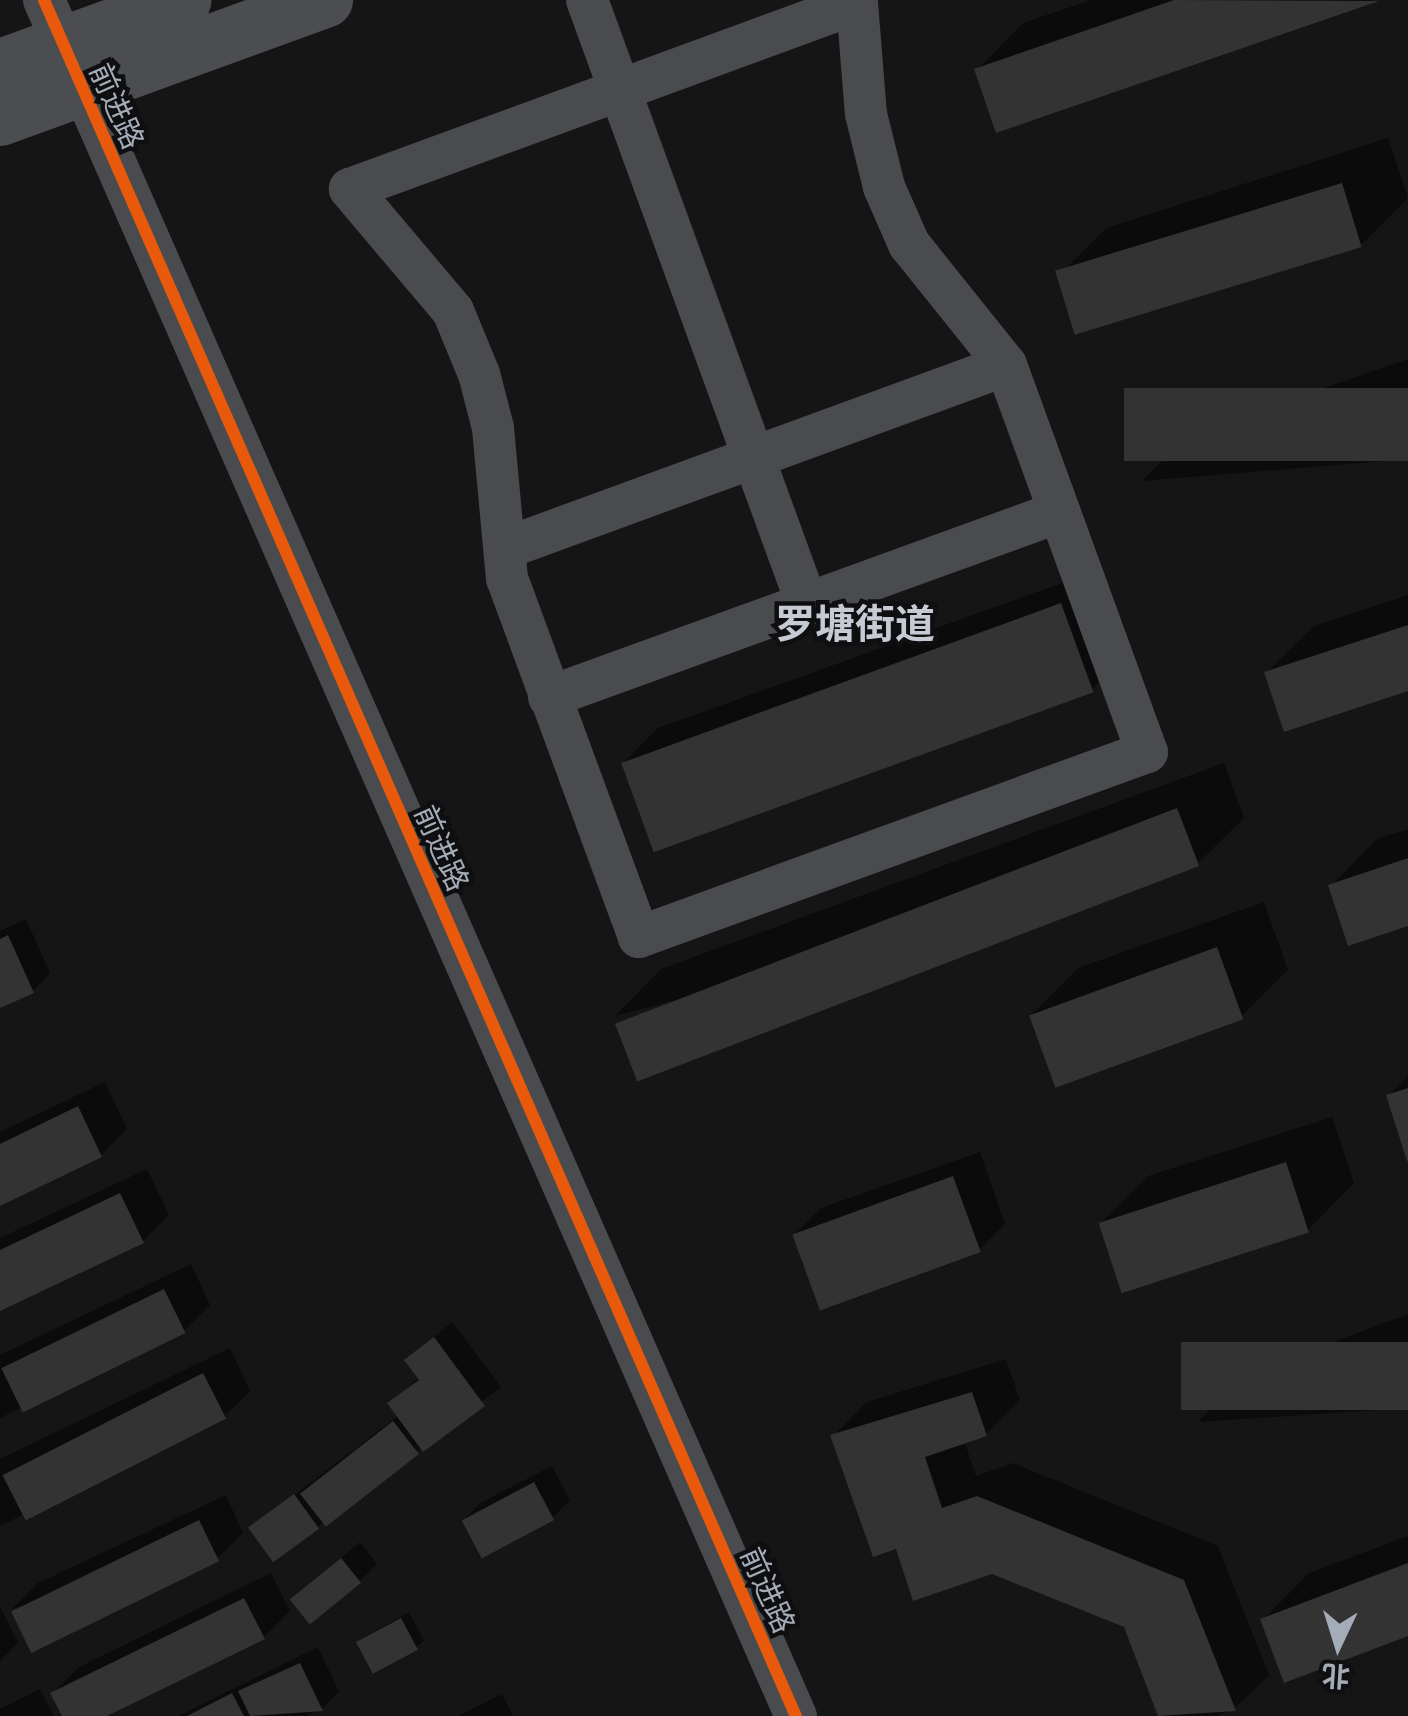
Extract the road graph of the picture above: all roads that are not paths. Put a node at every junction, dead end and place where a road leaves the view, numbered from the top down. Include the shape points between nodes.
1 (183, 0) edge
2 (325, 0) edge
3 (587, 0) edge
4 (63, 44) edge
5 (0, 66) edge
6 (0, 118) edge
7 (1006, 364) junction
8 (754, 457) junction
9 (1059, 512) junction
10 (506, 548) junction
11 (807, 604) junction
12 (549, 697) junction
13 (796, 1716) edge

1 - 4 main road
2 - 4 main road
3 - 8 street
4 - 5 main road
4 - 6 main road
4 - 13 street, 前进路
7 - 8 street
7 - 9 street
7 - 10 street via 908,244 884,187 866,114 857,2 350,189 453,311 493,428
8 - 10 street
8 - 11 street
9 - 11 street
9 - 12 street via 1147,752 638,938
10 - 12 street via 508,579
11 - 12 street

